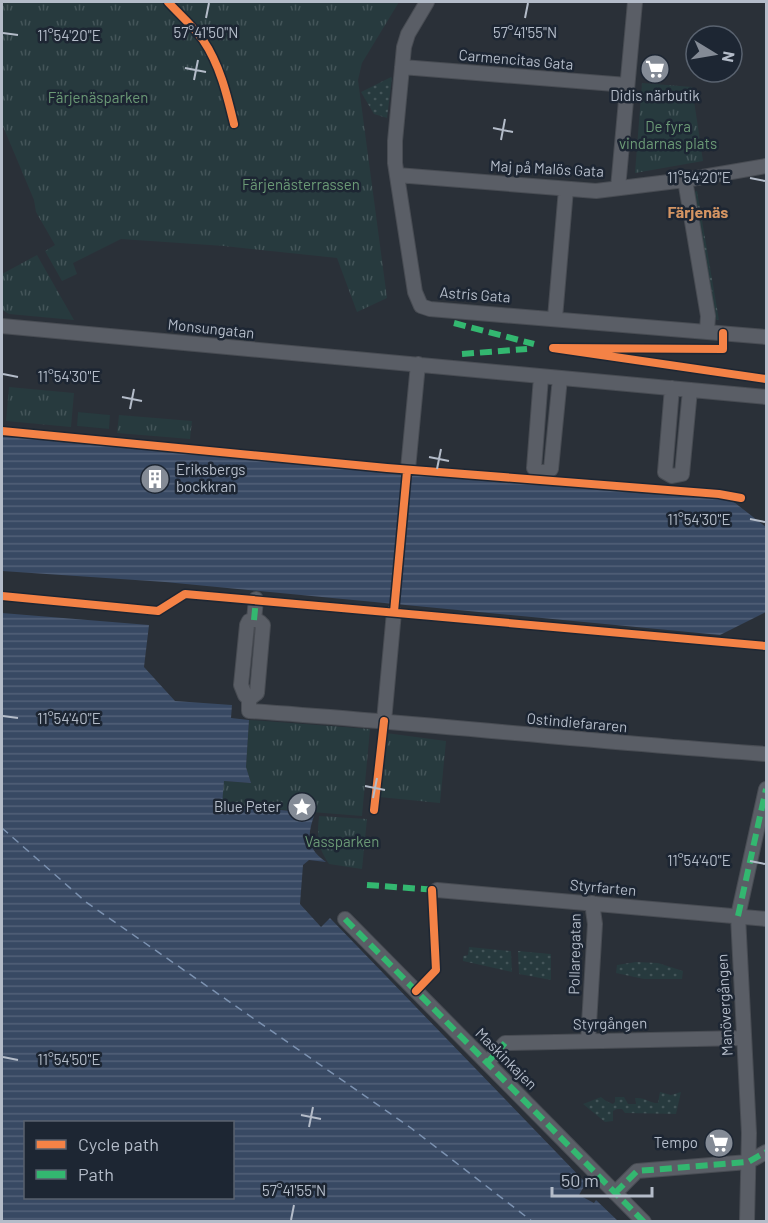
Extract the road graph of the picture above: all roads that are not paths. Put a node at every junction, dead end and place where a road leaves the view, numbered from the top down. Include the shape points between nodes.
1 (428, 2) edge
2 (635, 2) edge
3 (402, 67) junction
4 (627, 85) junction
5 (766, 166) edge
6 (397, 175) junction
7 (685, 180) junction
8 (618, 188) junction
9 (566, 189) junction
10 (555, 318) junction
11 (2, 326) edge
12 (707, 331) junction
13 (766, 337) edge
14 (418, 364) junction
15 (541, 376) junction
16 (560, 378) junction
17 (672, 388) junction
18 (690, 390) junction
19 (766, 397) edge
20 (408, 469) dead end
21 (256, 599) dead end
22 (394, 612) dead end
23 (384, 721) junction
24 (766, 754) edge
25 (766, 789) edge
26 (437, 890) dead end
27 (592, 903) junction
28 (738, 916) junction
29 (345, 919) dead end
30 (766, 919) edge
31 (743, 1038) junction
32 (588, 1041) junction
33 (487, 1063) junction
34 (766, 1152) edge
35 (748, 1162) junction
36 (615, 1193) junction
37 (644, 1221) edge
38 (747, 1221) edge

1 - 3 street, Astris Gata via 408,34
2 - 4 street
3 - 4 street, Carmencitas Gata
3 - 6 street, Astris Gata via 395,141
4 - 8 street
5 - 7 street, Maj på Malös Gata
6 - 9 street, Maj på Malös Gata
6 - 10 street, Astris Gata via 415,292 421,306
7 - 8 street, Maj på Malös Gata
7 - 12 street via 708,316
8 - 9 street, Maj på Malös Gata
9 - 10 street
10 - 12 street, Astris Gata
11 - 14 street, Monsungatan
12 - 13 street, Astris Gata
14 - 15 street, Monsungatan
14 - 20 street
15 - 16 street, Monsungatan
15 - 16 street via 534,468 547,472 551,469
16 - 17 street, Monsungatan
17 - 18 street, Monsungatan
17 - 18 street via 665,472 672,476 682,474
18 - 19 street, Monsungatan
21 - 23 street, Ostindiefararen via 254,620 263,625 257,693 249,699 249,711
22 - 23 street
23 - 24 street, Ostindiefararen
25 - 28 street, Manövergången
26 - 27 street, Styrfarten
27 - 28 street, Styrfarten
27 - 32 street, Pollaregatan via 595,924
28 - 30 street, Styrfarten
28 - 31 street, Manövergången
29 - 33 street, Maskinkajen
31 - 32 street, Styrgången
31 - 35 street, Manövergången
32 - 33 street, Styrgången via 505,1043
33 - 36 street, Maskinkajen
34 - 35 street
35 - 36 street via 637,1172
35 - 38 street, Manövergången
36 - 37 street, Maskinkajen

